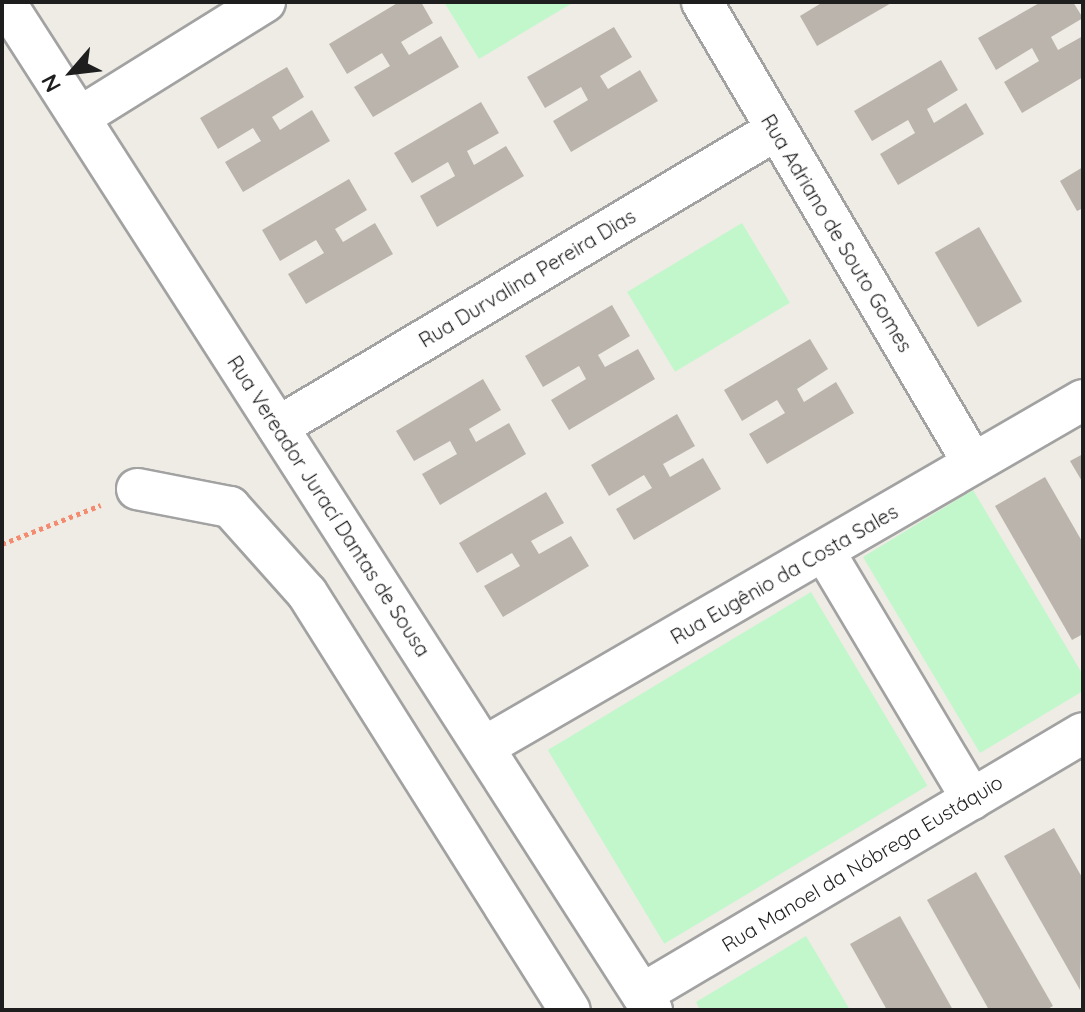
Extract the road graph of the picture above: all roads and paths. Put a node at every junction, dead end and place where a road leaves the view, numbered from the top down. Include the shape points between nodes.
1 (5, 2) edge
2 (265, 2) edge
3 (702, 2) edge
4 (80, 117) junction
5 (776, 130) junction
6 (1083, 400) edge
7 (278, 427) junction
8 (973, 463) junction
9 (137, 489) joint
10 (2, 544) edge
11 (824, 551) junction
12 (1083, 733) edge
13 (484, 747) junction
14 (972, 799) junction
15 (647, 1002) edge
16 (570, 1010) edge

1 - 4 street, Rua Vereador Jurací Dantas de Sousa
2 - 4 street
3 - 5 street, Rua Adriano de Souto Gomes
4 - 7 street, Rua Vereador Jurací Dantas de Sousa
5 - 7 street, Rua Durvalina Pereira Dias
5 - 8 street, Rua Adriano de Souto Gomes
6 - 8 street, Rua Eugênio da Costa Sales
7 - 13 street, Rua Vereador Jurací Dantas de Sousa
8 - 11 street, Rua Eugênio da Costa Sales
9 - 10 path
9 - 16 street via 230,507 307,593
11 - 13 street, Rua Eugênio da Costa Sales
11 - 14 street
12 - 14 street, Rua Manoel da Nóbrega Eustáquio
13 - 15 street, Rua Vereador Jurací Dantas de Sousa
14 - 15 street, Rua Manoel da Nóbrega Eustáquio

